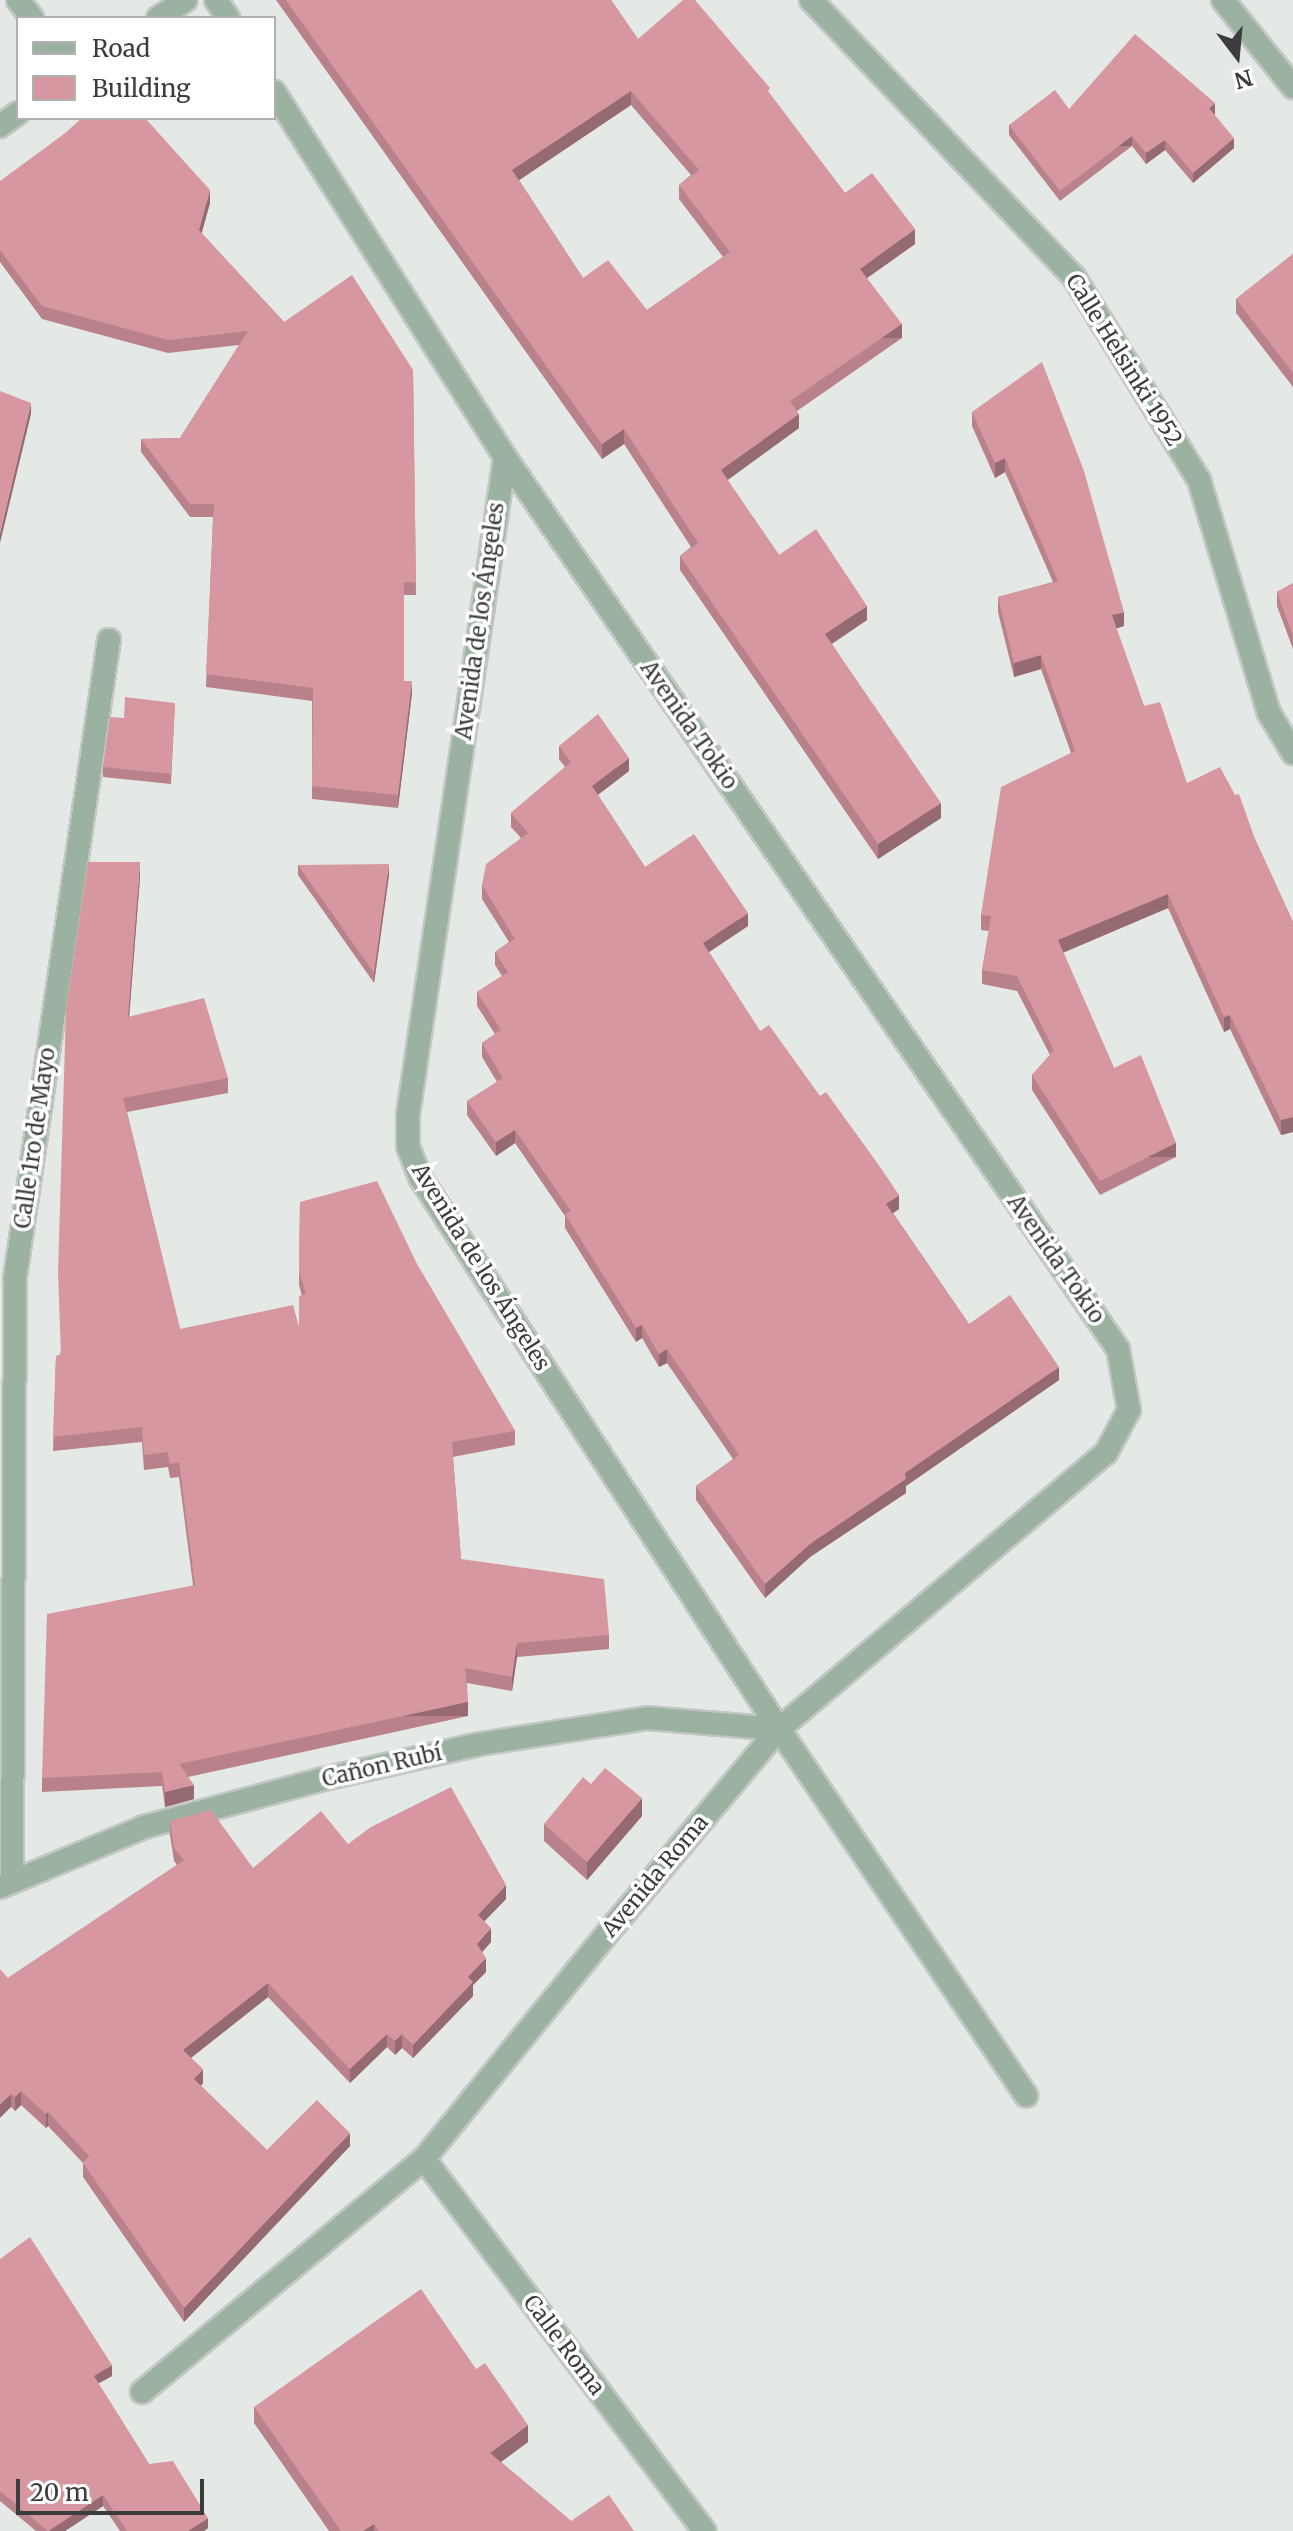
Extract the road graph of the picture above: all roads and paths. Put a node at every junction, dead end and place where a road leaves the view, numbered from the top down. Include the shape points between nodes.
1 (18, 0) edge
2 (186, 0) edge
3 (811, 0) edge
4 (1223, 0) edge
5 (30, 16) edge
6 (161, 16) edge
7 (1293, 87) edge
8 (276, 95) edge
9 (505, 457) junction
10 (109, 640) dead end
11 (1293, 753) edge
12 (1118, 1349) joint
13 (779, 1729) junction
14 (6, 1883) edge
15 (1026, 2095) dead end
16 (424, 2159) junction
17 (142, 2392) dead end
18 (704, 2531) edge

1 - 5 street
2 - 6 street
3 - 11 street, Calle Helsinki 1952 via 1074,277 1199,480 1269,713
4 - 7 street
8 - 9 street, Avenida Tokio
9 - 12 street, Avenida Tokio
9 - 13 street, Avenida de los Ángeles via 408,1115 408,1146 421,1179
10 - 14 street, Calle 1ro de Mayo via 15,1278
12 - 13 street, Avenida Roma via 1129,1410 1106,1453
13 - 14 street, Cañon Rubí via 647,1718 480,1744 144,1827
13 - 15 street, Avenida de los Ángeles
13 - 16 street, Avenida Roma
16 - 17 street, Avenida Roma
16 - 18 street, Calle Roma

